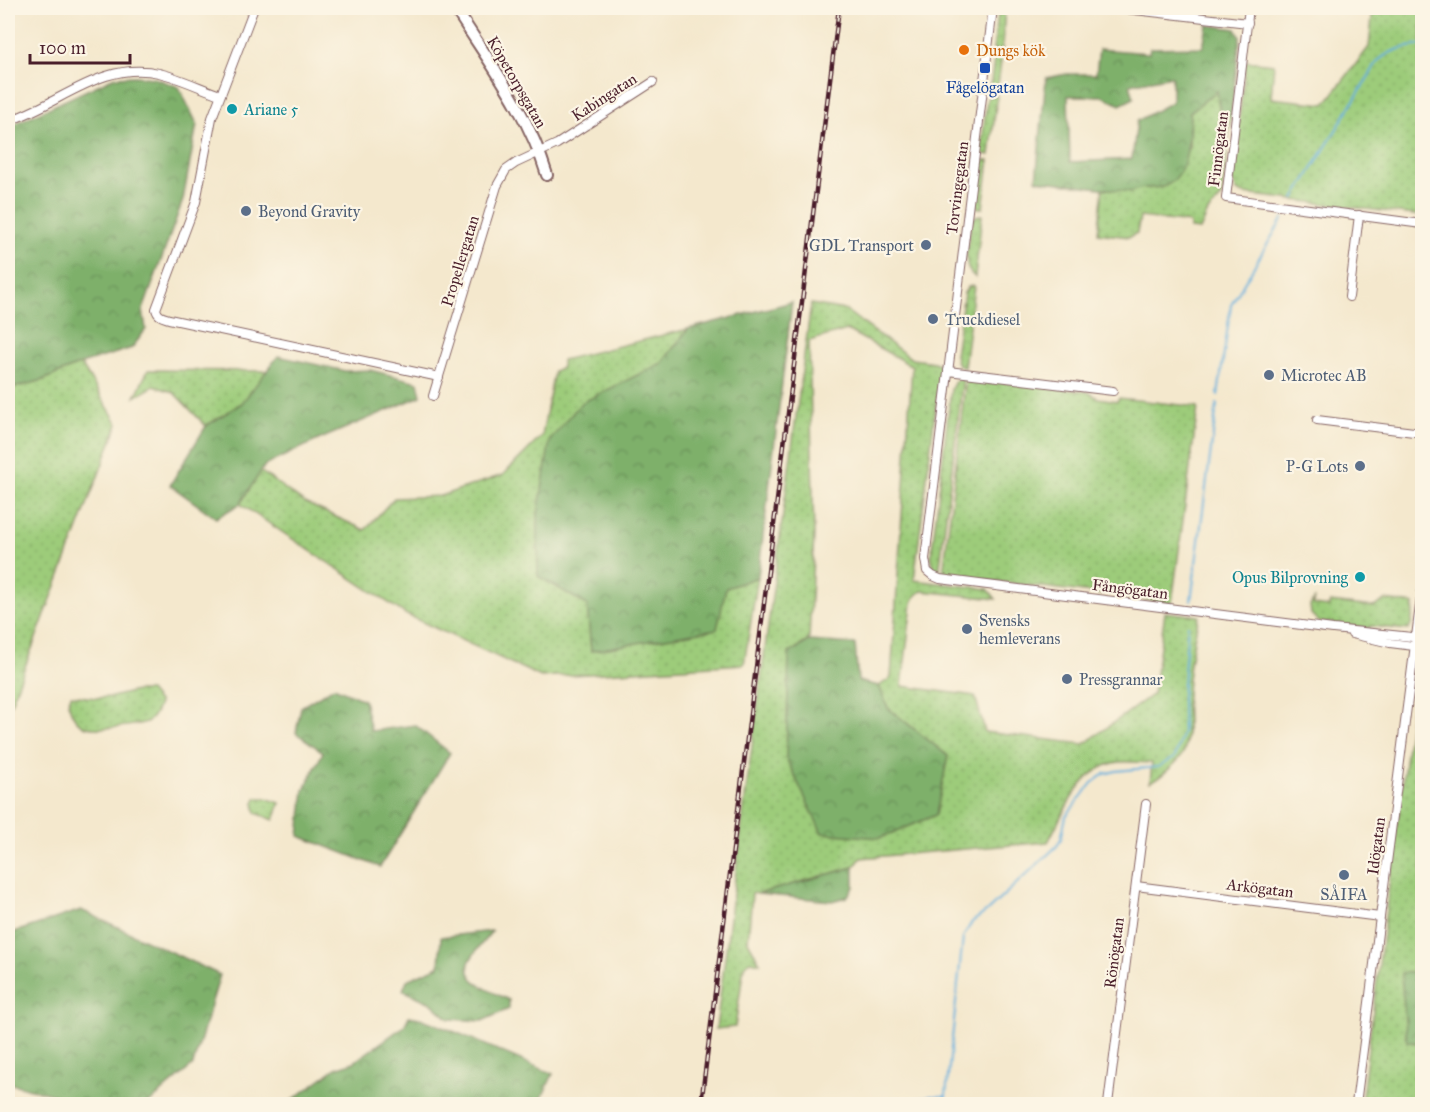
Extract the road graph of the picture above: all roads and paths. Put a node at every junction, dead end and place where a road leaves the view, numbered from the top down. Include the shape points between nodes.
1 (255, 8) edge
2 (455, 8) edge
3 (993, 8) edge
4 (1117, 8) edge
5 (1250, 8) edge
6 (1248, 23) junction
7 (653, 82) dead end
8 (220, 95) junction
9 (8, 121) edge
10 (539, 152) junction
11 (547, 175) dead end
12 (1359, 215) junction
13 (1422, 224) edge
14 (1349, 297) dead end
15 (948, 371) junction
16 (439, 377) junction
17 (1113, 391) dead end
18 (433, 396) dead end
19 (1317, 420) dead end
20 (1422, 433) edge
21 (927, 571) joint
22 (1422, 590) edge
23 (1333, 628) junction
24 (1420, 637) edge
25 (1419, 647) edge
26 (1146, 804) dead end
27 (1136, 886) junction
28 (1380, 917) junction
29 (1108, 1104) edge
30 (1356, 1104) edge

1 - 8 street
2 - 10 street, Köpetorpsgatan via 511,94
3 - 15 street, Torvingegatan
4 - 6 street
5 - 6 street, Finnögatan
6 - 12 street, Finnögatan via 1226,198
7 - 10 street, Kabingatan
8 - 9 street via 160,73 120,72 93,80
8 - 16 street via 208,134 196,202 156,309 159,315
10 - 11 street, Köpetorpsgatan
10 - 16 street, Propellergatan via 506,170 497,186
12 - 13 street, Finnögatan
12 - 14 street
15 - 17 street
15 - 21 street, Torvingegatan via 925,559
16 - 18 street, Propellergatan
19 - 20 street
21 - 23 street, Fångögatan via 940,579
22 - 24 street, Idögatan
23 - 24 street, Fångögatan
23 - 25 street, Fångögatan
24 - 25 street, Idögatan
25 - 28 street, Idögatan
26 - 27 street, Rönögatan
27 - 28 street, Arkögatan
27 - 29 street, Rönögatan
28 - 30 street, Idögatan

